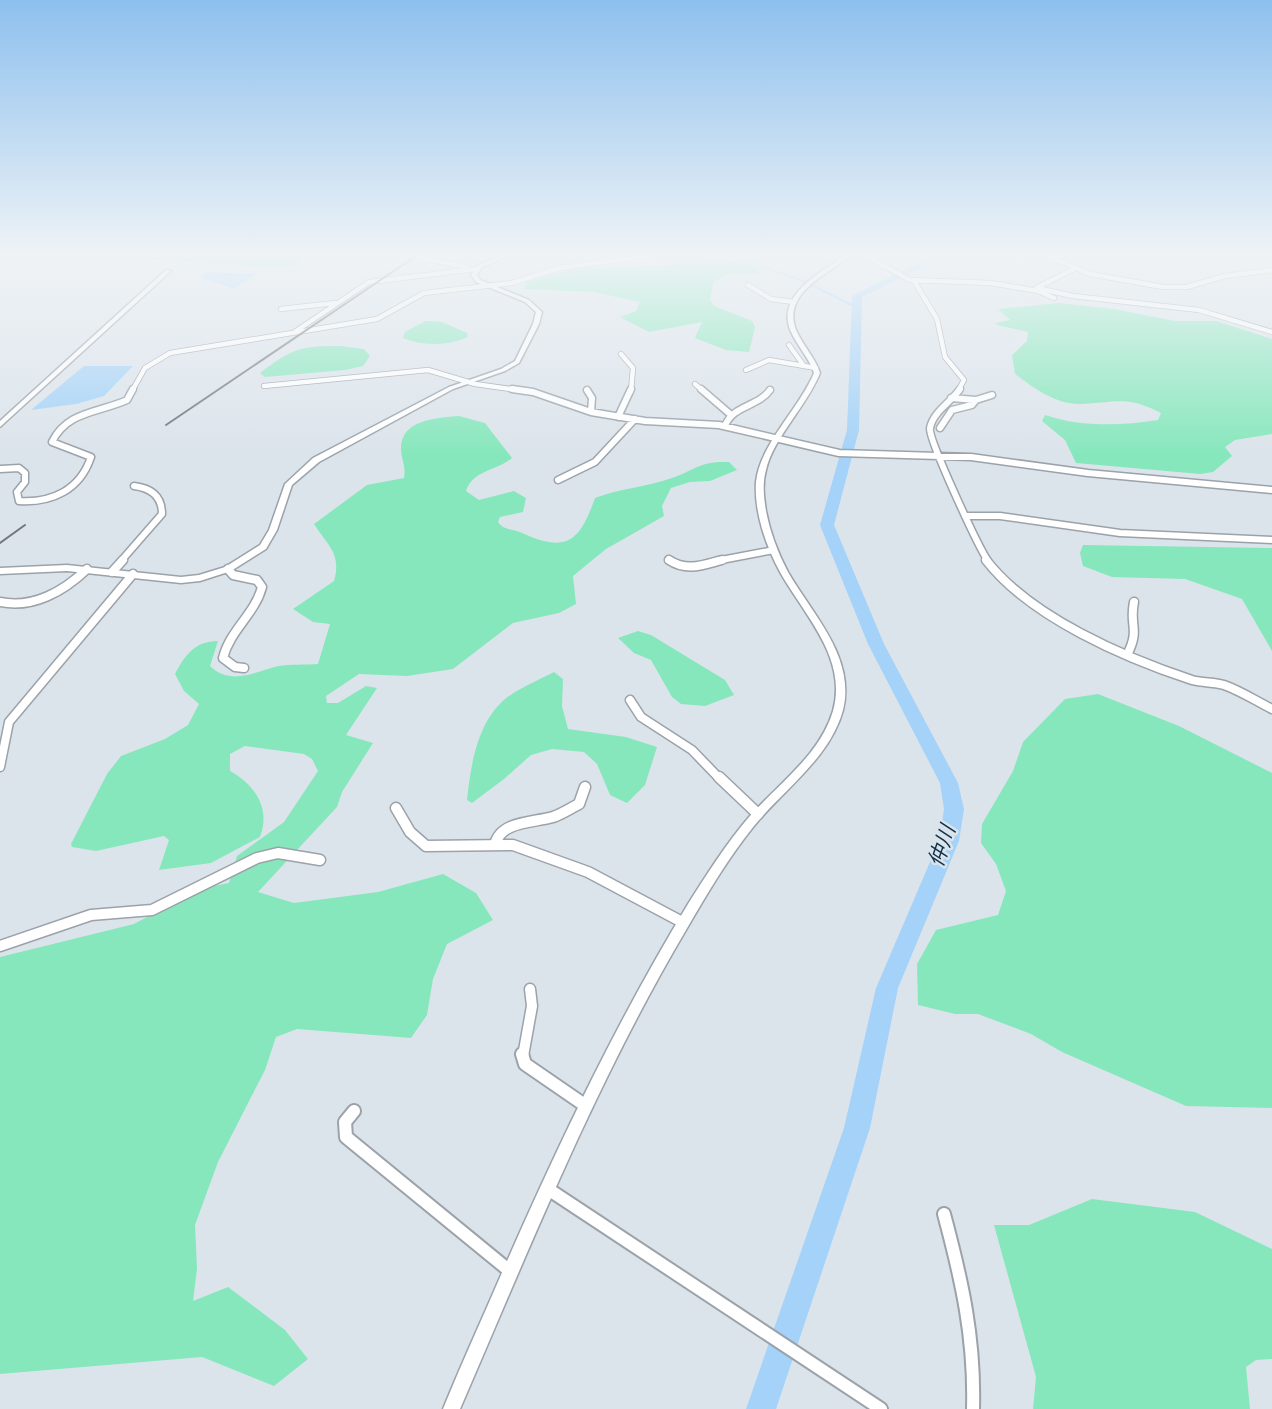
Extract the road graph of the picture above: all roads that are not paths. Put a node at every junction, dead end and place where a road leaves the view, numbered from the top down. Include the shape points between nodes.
1 (113, 322) edge
2 (310, 322) edge
3 (362, 322) edge
4 (537, 322) edge
5 (790, 322) edge
6 (938, 322) edge
7 (1238, 322) edge
8 (1272, 332) edge
9 (291, 335) junction
10 (789, 345) dead end
11 (621, 354) dead end
12 (810, 367) junction
13 (746, 370) dead end
14 (469, 382) junction
15 (695, 384) dead end
16 (264, 386) dead end
17 (587, 390) dead end
18 (769, 390) dead end
19 (992, 395) dead end
20 (951, 398) junction
21 (976, 400) junction
22 (591, 412) junction
23 (730, 414) junction
24 (618, 417) junction
25 (635, 419) junction
26 (0, 425) edge
27 (726, 426) junction
28 (940, 428) dead end
29 (779, 437) junction
30 (941, 456) junction
31 (0, 469) edge
32 (558, 481) dead end
33 (134, 486) dead end
34 (1272, 490) edge
35 (965, 516) junction
36 (1272, 540) edge
37 (774, 551) junction
38 (669, 560) dead end
39 (87, 569) junction
40 (228, 569) junction
41 (0, 571) edge
42 (112, 572) junction
43 (133, 575) junction
44 (0, 602) edge
45 (1134, 602) dead end
46 (1129, 653) junction
47 (244, 668) dead end
48 (630, 700) dead end
49 (1272, 709) edge
50 (0, 767) edge
51 (585, 787) dead end
52 (396, 808) dead end
53 (758, 814) junction
54 (495, 845) junction
55 (320, 860) dead end
56 (684, 923) junction
57 (0, 946) edge
58 (530, 989) dead end
59 (586, 1106) junction
60 (355, 1111) dead end
61 (548, 1189) junction
62 (944, 1214) dead end
63 (511, 1272) junction
64 (451, 1409) edge
65 (881, 1409) edge
66 (973, 1409) edge

1 - 26 street
2 - 9 street
3 - 9 street
4 - 14 street via 517,362
5 - 12 street
6 - 20 street via 945,357 964,380
7 - 8 street
9 - 31 street via 170,353 145,368 127,400 75,415 58,428 52,442 91,457 85,473 65,492 29,502 19,500 17,492 25,473 19,468
10 - 12 street
11 - 24 street via 633,368 631,394
12 - 13 street via 763,360
12 - 29 street via 814,382
14 - 16 street via 420,369
14 - 22 street via 533,392
14 - 40 street via 417,405 300,471 289,484 263,547
15 - 23 street
17 - 22 street
18 - 23 street via 757,402
19 - 21 street
20 - 21 street
20 - 30 street via 929,429
21 - 28 street via 952,410
22 - 24 street
23 - 27 street
24 - 25 street
25 - 27 street
25 - 32 street via 595,462
27 - 29 street
29 - 30 street via 839,453
29 - 37 street via 760,482
30 - 34 street
30 - 35 street
33 - 42 street via 156,493 162,514
35 - 36 street via 1000,516 1120,533
35 - 46 street via 975,543 1004,582 1030,603
37 - 38 street via 741,554 696,567 680,567
37 - 53 street via 836,656 842,689 835,720 817,751
39 - 41 street
39 - 42 street
39 - 44 street via 40,598 15,605
40 - 43 street via 181,580
40 - 47 street via 233,575 257,580 262,587 259,599 224,646 226,663
42 - 43 street
43 - 50 street via 9,722
45 - 46 street via 1131,614 1136,636
46 - 49 street via 1197,682 1230,688
48 - 53 street via 655,729 693,751 740,803
51 - 54 street via 579,804 556,817 505,828
52 - 54 street via 410,832 426,846
53 - 56 street
54 - 56 street via 513,845 588,872
55 - 57 street via 278,853 257,858 152,909 91,915
56 - 59 street via 619,1034
58 - 59 street via 532,1001 522,1046 526,1064
59 - 61 street
60 - 63 street via 343,1127 346,1137
61 - 63 street
61 - 65 street
62 - 66 street via 966,1295
63 - 64 street

